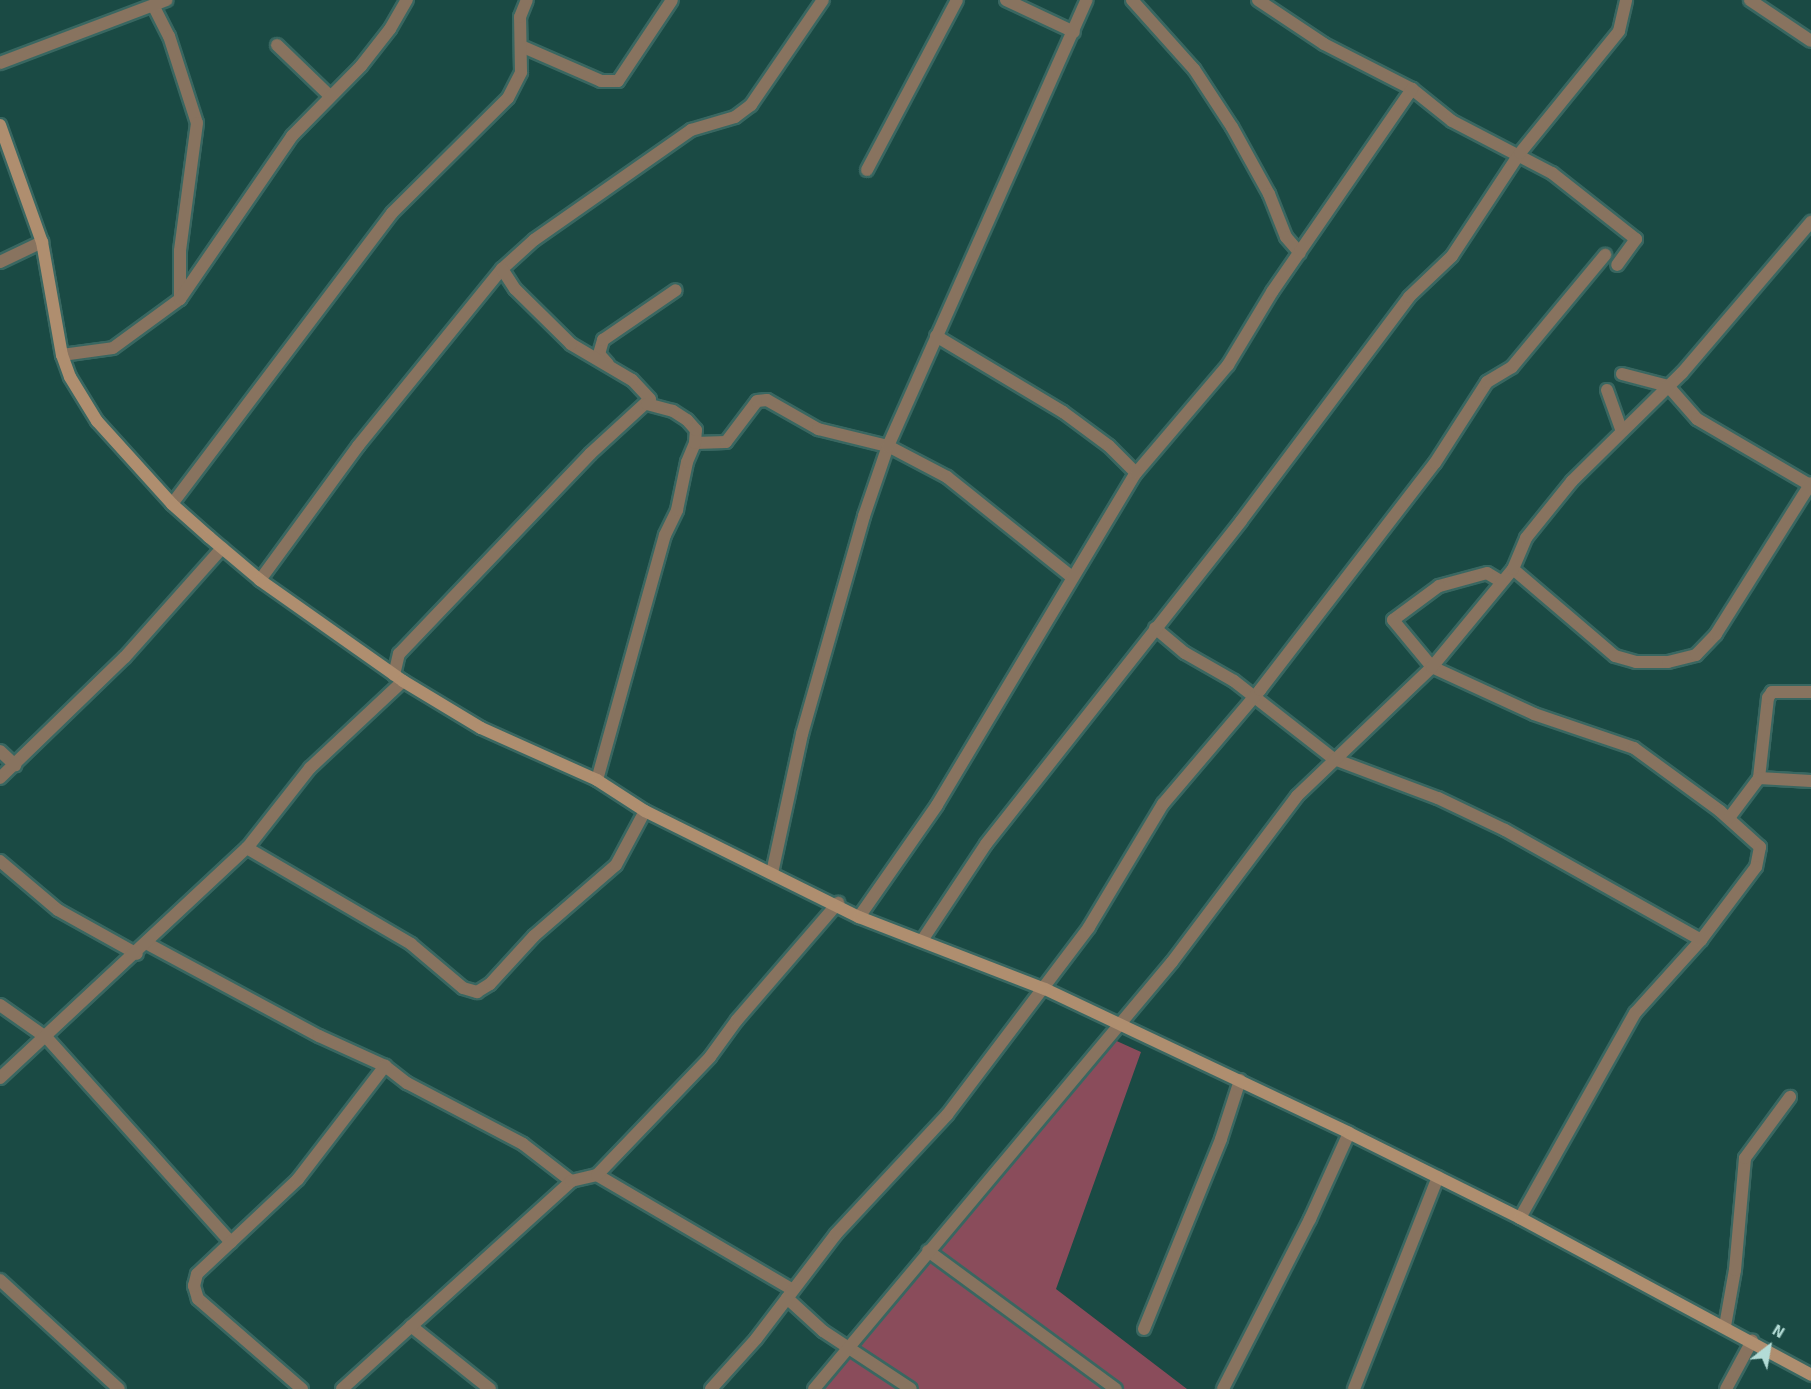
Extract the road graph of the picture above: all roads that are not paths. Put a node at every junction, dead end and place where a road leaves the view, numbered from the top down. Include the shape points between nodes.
1 (167, 0) edge
2 (407, 0) edge
3 (527, 0) edge
4 (672, 0) edge
5 (824, 0) edge
6 (957, 0) edge
7 (1006, 0) edge
8 (1087, 0) edge
9 (1132, 0) edge
10 (1258, 0) edge
11 (1626, 0) edge
12 (1750, 0) edge
13 (154, 7) junction
14 (1074, 32) junction
15 (1811, 41) edge
16 (277, 45) dead end
17 (521, 46) junction
18 (0, 63) edge
19 (1412, 89) junction
20 (330, 96) junction
21 (0, 125) edge
22 (1520, 153) junction
23 (867, 170) dead end
24 (1811, 222) edge
25 (42, 242) junction
26 (1300, 253) junction
27 (1605, 255) dead end
28 (0, 262) edge
29 (1617, 265) dead end
30 (502, 269) junction
31 (676, 290) dead end
32 (180, 299) junction
33 (936, 336) junction
34 (62, 355) junction
35 (613, 369) junction
36 (1622, 374) dead end
37 (1668, 386) junction
38 (1607, 390) dead end
39 (647, 404) junction
40 (1622, 429) junction
41 (695, 444) junction
42 (888, 446) junction
43 (1136, 472) junction
44 (1811, 484) edge
45 (172, 504) junction
46 (222, 548) junction
47 (1513, 569) junction
48 (1072, 578) junction
49 (260, 580) junction
50 (1502, 582) junction
51 (1155, 627) junction
52 (1432, 667) junction
53 (399, 678) junction
54 (1811, 692) edge
55 (1252, 695) junction
56 (0, 751) edge
57 (1334, 759) junction
58 (15, 765) junction
59 (0, 778) edge
60 (1759, 778) junction
61 (597, 780) junction
62 (1811, 781) edge
63 (645, 811) junction
64 (1729, 818) junction
65 (247, 848) junction
66 (0, 861) edge
67 (772, 873) junction
68 (838, 903) junction
69 (859, 917) junction
70 (923, 939) junction
71 (1701, 940) junction
72 (146, 943) junction
73 (137, 954) junction
74 (1045, 989) junction
75 (0, 1005) edge
76 (1121, 1024) junction
77 (47, 1038) junction
78 (385, 1066) junction
79 (0, 1078) edge
80 (1240, 1080) junction
81 (1790, 1097) dead end
82 (1348, 1133) junction
83 (597, 1175) junction
84 (1438, 1178) junction
85 (571, 1181) junction
86 (1520, 1218) junction
87 (231, 1242) junction
88 (928, 1251) junction
89 (0, 1280) edge
90 (790, 1294) junction
91 (411, 1326) junction
92 (1725, 1326) junction
93 (1144, 1329) dead end
94 (1752, 1341) junction
95 (848, 1347) junction
96 (1811, 1375) edge
97 (119, 1389) edge
98 (302, 1389) edge
99 (342, 1389) edge
100 (490, 1389) edge
101 (711, 1389) edge
102 (814, 1389) edge
103 (911, 1389) edge
104 (1116, 1389) edge
105 (1223, 1389) edge
106 (1354, 1389) edge
107 (1726, 1389) edge

1 - 13 street
2 - 20 street via 390,29
3 - 17 street via 520,17
4 - 17 street via 618,81 601,81
5 - 30 street via 751,105 735,117 691,130 534,240
6 - 23 street
7 - 14 street
8 - 14 street
9 - 26 street via 1194,69 1269,194 1286,237
10 - 19 street via 1324,44
11 - 22 street via 1619,31
12 - 15 street
13 - 18 street
13 - 32 street via 169,36 197,123 180,251
14 - 33 street
16 - 20 street
17 - 45 street via 521,72 508,98 392,213
19 - 22 street via 1452,121
19 - 26 street
20 - 32 street via 292,136
21 - 25 street
22 - 29 street via 1636,239
22 - 51 street via 1452,256 1409,297 1248,512
24 - 37 street
25 - 28 street
25 - 34 street
26 - 43 street via 1228,365
27 - 55 street via 1512,367 1487,382 1436,463
30 - 35 street via 515,289 571,344
30 - 49 street via 358,446
31 - 35 street via 603,340 599,354
32 - 34 street via 113,348
33 - 42 street
33 - 43 street via 1064,412
34 - 45 street via 70,377 97,421
35 - 39 street via 646,392 650,399
36 - 37 street
37 - 40 street
37 - 44 street via 1697,419
38 - 40 street
39 - 41 street via 673,411 687,420 696,430
39 - 53 street via 590,454 399,654
40 - 47 street via 1572,481 1526,538
41 - 42 street via 726,442 762,399 818,429
41 - 61 street via 665,535
42 - 48 street via 947,477
42 - 67 street via 825,649
43 - 48 street
44 - 47 street via 1716,634 1696,655 1668,662 1636,662 1615,656
45 - 46 street
46 - 49 street
46 - 58 street via 124,657
47 - 50 street
48 - 69 street via 937,805
49 - 53 street
50 - 52 street
50 - 52 street via 1487,573 1440,586 1393,620
51 - 55 street via 1185,653
51 - 70 street via 986,844
52 - 57 street
52 - 64 street via 1534,714 1634,748
53 - 61 street via 481,728
53 - 65 street via 310,768
54 - 60 street via 1772,693 1768,698
55 - 57 street
55 - 74 street via 1163,804 1089,927
56 - 58 street
57 - 71 street via 1438,798 1505,830
57 - 76 street via 1297,796 1227,893
58 - 59 street
60 - 62 street
60 - 64 street
61 - 63 street
63 - 65 street via 616,865 477,992 463,988 411,944
63 - 67 street
64 - 71 street via 1760,847 1756,867
65 - 72 street
66 - 73 street via 58,910
67 - 68 street
68 - 69 street
68 - 83 street via 737,1020 711,1057 679,1085
69 - 70 street
70 - 74 street
71 - 86 street via 1635,1012
72 - 73 street
72 - 78 street via 319,1036
73 - 77 street
74 - 76 street
74 - 90 street via 947,1115 836,1234
75 - 77 street
76 - 80 street
76 - 88 street
77 - 79 street
77 - 87 street
78 - 85 street via 407,1083 523,1144
78 - 87 street via 298,1179
80 - 82 street
80 - 93 street via 1221,1139
81 - 92 street via 1746,1158
82 - 84 street
82 - 105 street via 1311,1220
83 - 85 street
83 - 90 street
84 - 86 street
84 - 106 street
85 - 91 street
86 - 92 street
87 - 98 street via 197,1274 194,1286 198,1299
88 - 95 street
88 - 104 street
89 - 97 street
90 - 95 street via 816,1325
90 - 101 street
91 - 99 street
91 - 100 street
92 - 94 street
94 - 96 street
94 - 107 street
95 - 102 street
95 - 103 street

